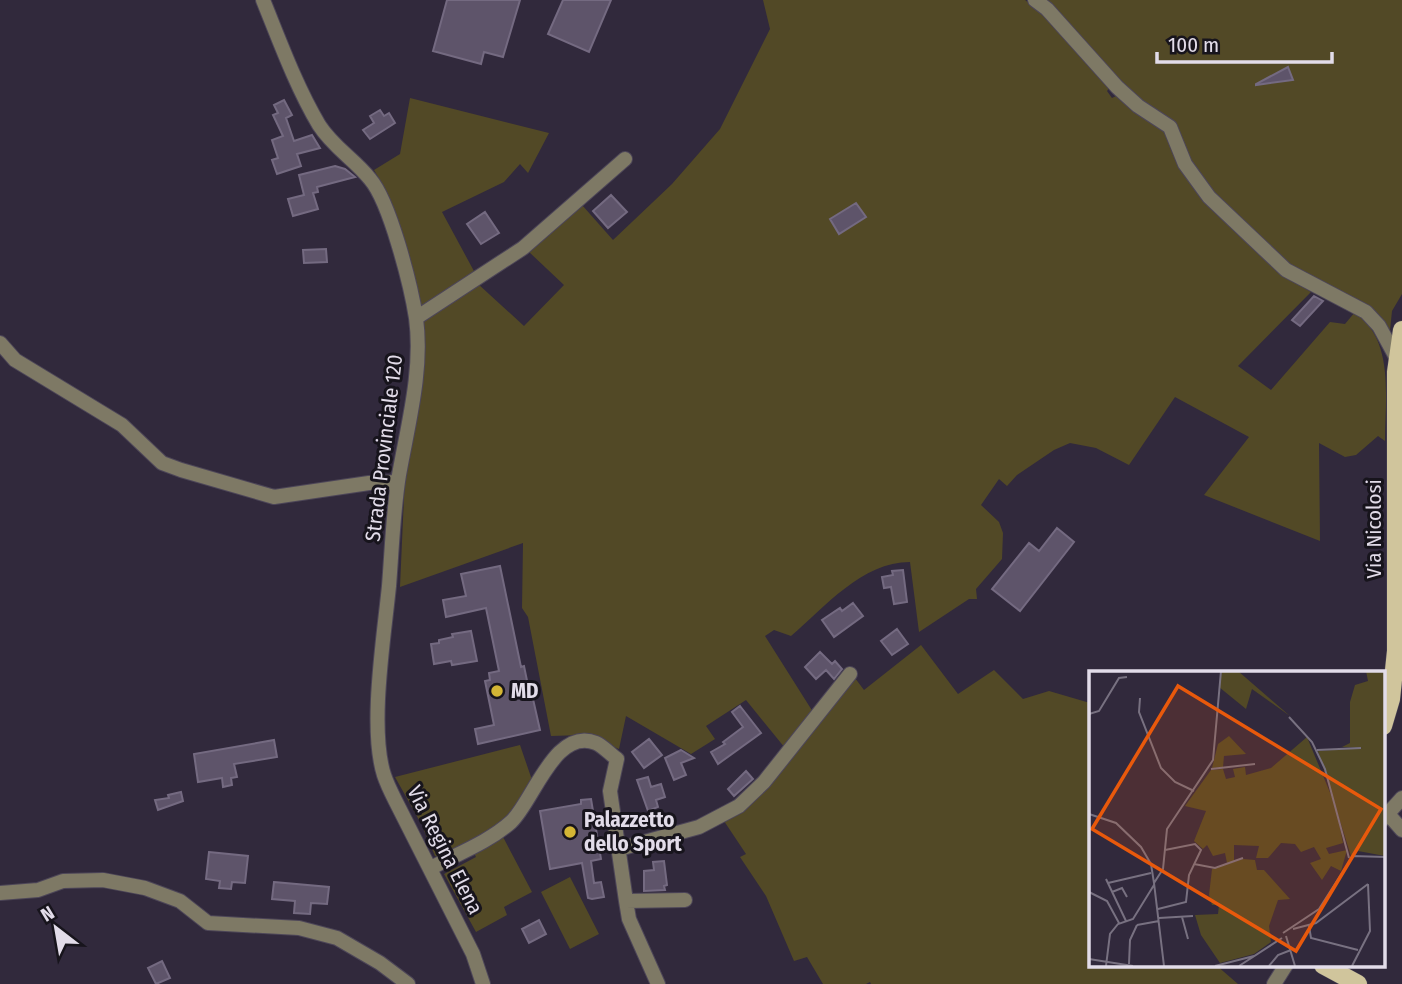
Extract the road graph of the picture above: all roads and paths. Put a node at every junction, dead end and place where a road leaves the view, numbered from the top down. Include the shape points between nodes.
1 (263, 0) edge
2 (1035, 0) edge
3 (625, 159) dead end
4 (416, 318) junction
5 (1402, 330) edge
6 (0, 343) edge
7 (1397, 359) junction
8 (398, 482) junction
9 (850, 674) dead end
10 (1384, 723) edge
11 (379, 732) joint
12 (1402, 798) edge
13 (1385, 816) edge
14 (1402, 830) edge
15 (618, 849) junction
16 (431, 868) junction
17 (0, 893) edge
18 (685, 900) dead end
19 (626, 901) junction
20 (1284, 967) edge
21 (1331, 967) edge
22 (408, 984) edge
23 (483, 984) edge
24 (658, 984) edge
25 (1271, 984) edge
26 (1358, 984) edge

1 - 4 street, Strada Provinciale 120 via 319,125 370,179 381,198
2 - 7 street via 1116,87 1170,127 1185,164 1209,197 1286,270 1366,312
3 - 4 street via 523,248
4 - 8 street, Strada Provinciale 120 via 418,362
5 - 7 main road, Via Nicolosi
6 - 8 street via 15,360 122,425 162,463 181,470 275,497
7 - 10 main road, Via Nicolosi via 1396,651
8 - 11 street, Strada Provinciale 120
9 - 15 street via 764,782 738,806 699,827
11 - 16 street, Via Regina Elena via 384,775
12 - 13 street
13 - 14 street
15 - 16 street via 610,791 617,759 597,743 577,741 555,755 514,820
15 - 19 street
16 - 23 street, Via Regina Elena
17 - 22 street via 38,890 63,881 103,880 145,888 180,901 208,923 299,928 337,938
18 - 19 street
19 - 24 street via 629,919
20 - 25 street
21 - 26 main road

